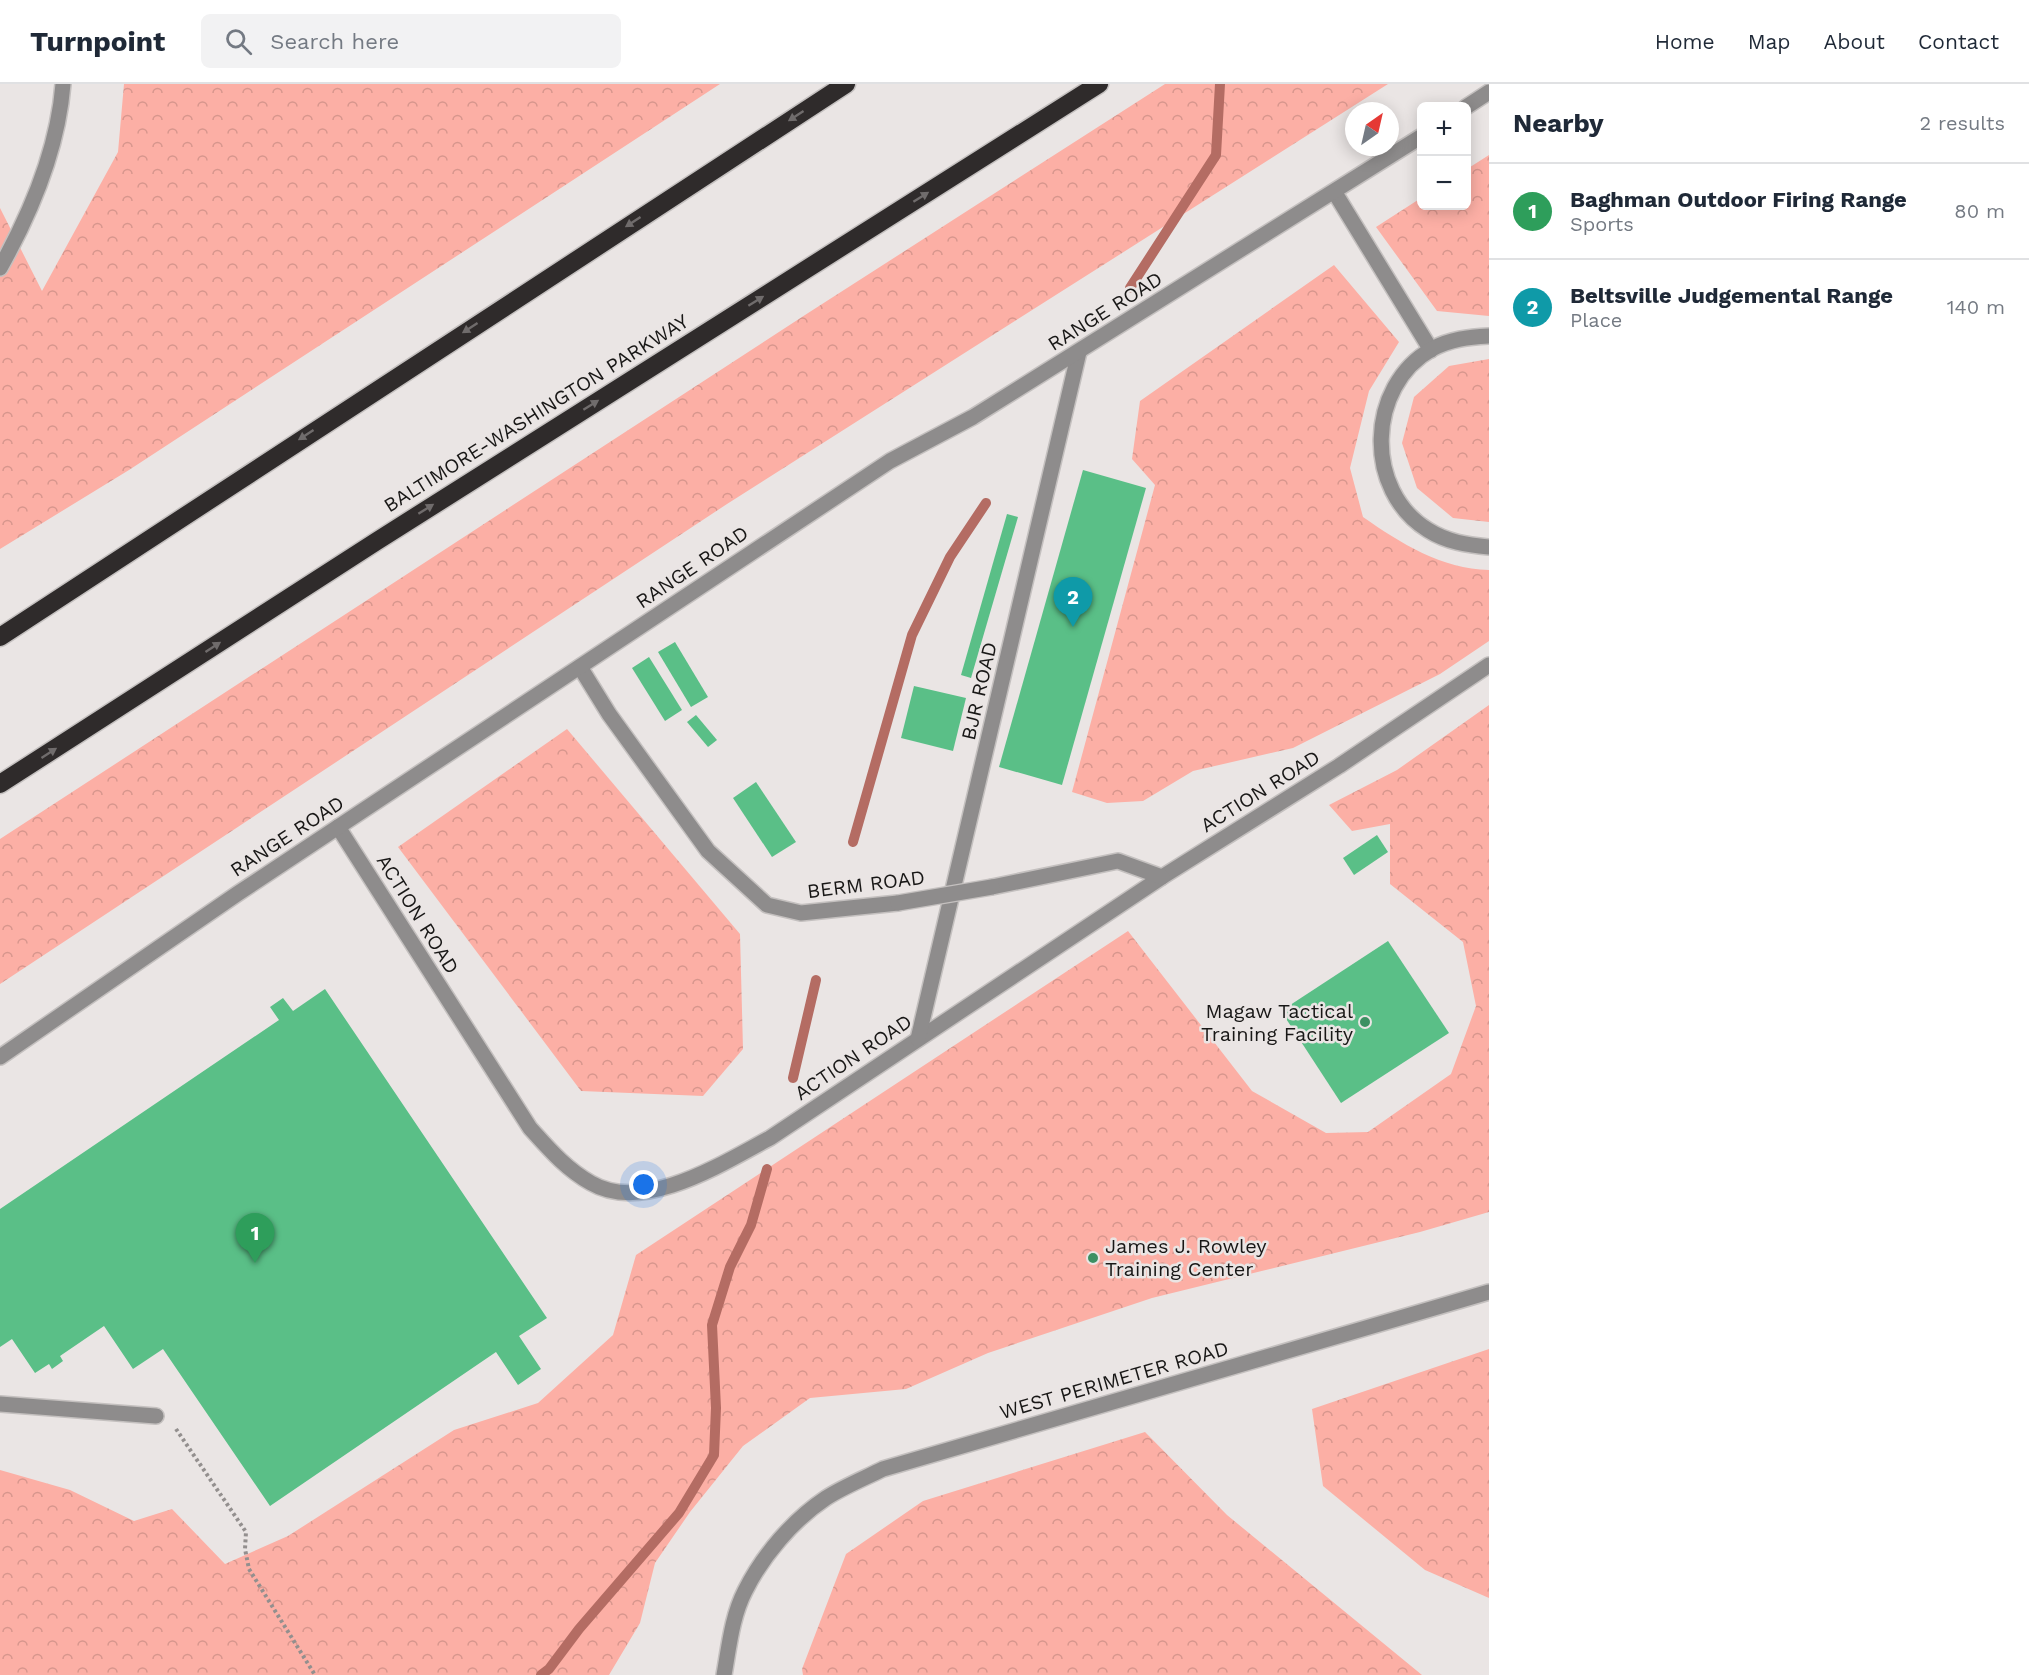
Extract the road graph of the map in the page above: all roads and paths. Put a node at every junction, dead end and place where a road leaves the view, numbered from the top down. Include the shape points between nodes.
1 (63, 84) edge
2 (846, 84) edge
3 (1099, 84) edge
4 (1489, 92) edge
5 (1471, 103) edge
6 (1417, 139) edge
7 (1335, 193) junction
8 (0, 268) edge
9 (1489, 336) edge
10 (1431, 350) junction
11 (1079, 352) junction
12 (1489, 547) edge
13 (0, 637) edge
14 (1489, 666) edge
15 (580, 667) junction
16 (0, 784) edge
17 (338, 827) junction
18 (1162, 877) junction
19 (918, 1039) junction
20 (0, 1057) edge
21 (1489, 1292) edge
22 (0, 1404) edge
23 (156, 1416) joint
24 (315, 1675) edge
25 (724, 1675) edge

1 - 8 street via 49,159
2 -> 13 highway
16 -> 3 highway, BALTIMORE-WASHINGTON PARKWAY
4 - 5 street
6 - 7 street, RANGE ROAD
7 - 10 street
7 - 11 street, RANGE ROAD
9 - 10 street via 1462,337
10 - 12 street via 1404,373 1386,404 1379,439 1385,473 1401,505 1427,530 1460,544
11 - 15 street, RANGE ROAD via 973,417 890,461
11 - 19 street, BJR ROAD
14 - 18 street, ACTION ROAD
15 - 17 street, RANGE ROAD
15 - 18 street, BERM ROAD, bridge via 609,714 708,851 767,905 801,913 898,903 1118,861
17 - 19 street, ACTION ROAD via 530,1128 562,1164 593,1185 621,1193 656,1191 725,1162 770,1138
17 - 20 street, RANGE ROAD
18 - 19 street, ACTION ROAD
21 - 25 street, WEST PERIMETER ROAD via 883,1469 828,1497 797,1520 773,1549 745,1591 731,1633
22 - 23 street
23 - 24 path via 169,1418 246,1532 249,1569

